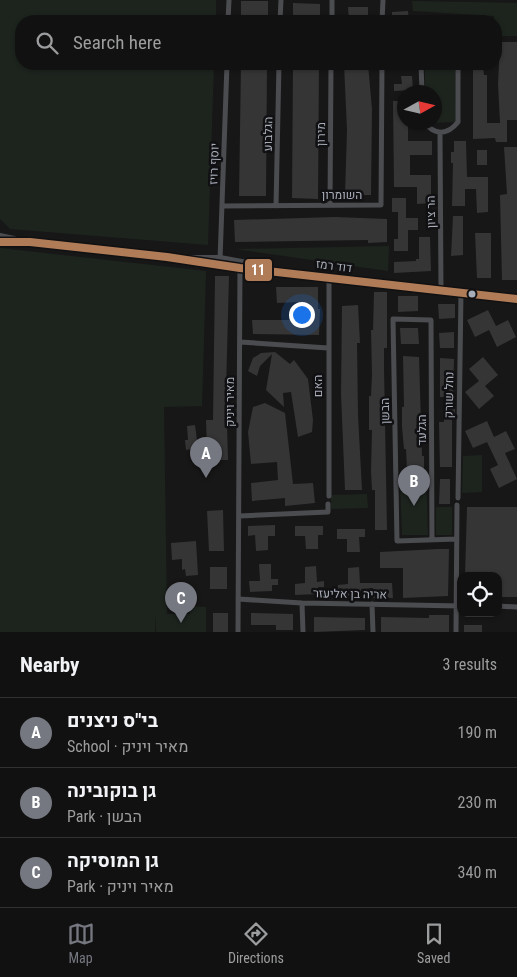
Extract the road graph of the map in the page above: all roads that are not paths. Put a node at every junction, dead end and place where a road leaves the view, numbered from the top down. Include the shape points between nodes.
1 (229, 0) edge
2 (281, 0) edge
3 (332, 0) edge
4 (383, 0) edge
5 (228, 15) edge
6 (280, 15) edge
7 (332, 15) edge
8 (382, 15) edge
9 (227, 70) edge
10 (279, 70) edge
11 (331, 70) edge
12 (382, 70) edge
13 (421, 70) edge
14 (458, 70) edge
15 (422, 85) edge
16 (431, 130) edge
17 (440, 133) junction
18 (330, 205) junction
19 (223, 206) junction
20 (276, 206) junction
21 (0, 236) edge
22 (0, 242) edge
23 (30, 242) junction
24 (220, 262) junction
25 (240, 265) junction
26 (329, 277) junction
27 (441, 291) junction
28 (461, 293) junction
29 (517, 299) edge
30 (431, 320) joint
31 (240, 342) junction
32 (328, 348) junction
33 (329, 496) dead end
34 (458, 498) dead end
35 (328, 504) dead end
36 (457, 505) dead end
37 (239, 516) junction
38 (457, 539) junction
39 (432, 540) junction
40 (457, 572) edge
41 (238, 599) junction
42 (302, 603) junction
43 (372, 604) junction
44 (457, 606) edge
45 (502, 606) edge
46 (517, 607) edge
47 (457, 617) edge
48 (238, 632) edge
49 (303, 632) edge
50 (373, 632) edge
51 (456, 632) edge

1 - 5 street
2 - 6 street
3 - 7 street
4 - 8 street
9 - 19 street, יוסף רויז
10 - 20 street, הגלבוע
11 - 18 street, מירון
12 - 18 street, השומרון via 381,205
13 - 15 street
14 - 17 street via 458,122 452,129
16 - 17 street
17 - 27 street, הר ציון
18 - 20 street, השומרון
19 - 20 street, השומרון
19 - 24 street, יוסף רויז
21 - 23 street, דוד רמז
22 - 23 street, דוד רמז
23 - 24 street, דוד רמז
24 - 25 street, דוד רמז
25 - 26 street, דוד רמז
25 - 31 street, מאיר ויניק
26 - 27 street, דוד רמז
26 - 32 street, האם
27 - 28 street, דוד רמז
28 - 29 street, דוד רמז
28 - 34 street, נחל שורק
30 - 39 street, הגלעד
30 - 39 street, הבשן via 393,319 398,541
31 - 32 street
31 - 37 street, מאיר ויניק
32 - 33 street, האם
35 - 37 street via 328,512
36 - 38 street
37 - 41 street, מאיר ויניק
38 - 39 street
38 - 40 street
41 - 42 street, אריה בן אליעזר
41 - 48 street, מאיר ויניק
42 - 43 street, אריה בן אליעזר
42 - 49 street
43 - 44 street, אריה בן אליעזר
43 - 50 street
45 - 46 street
47 - 51 street

